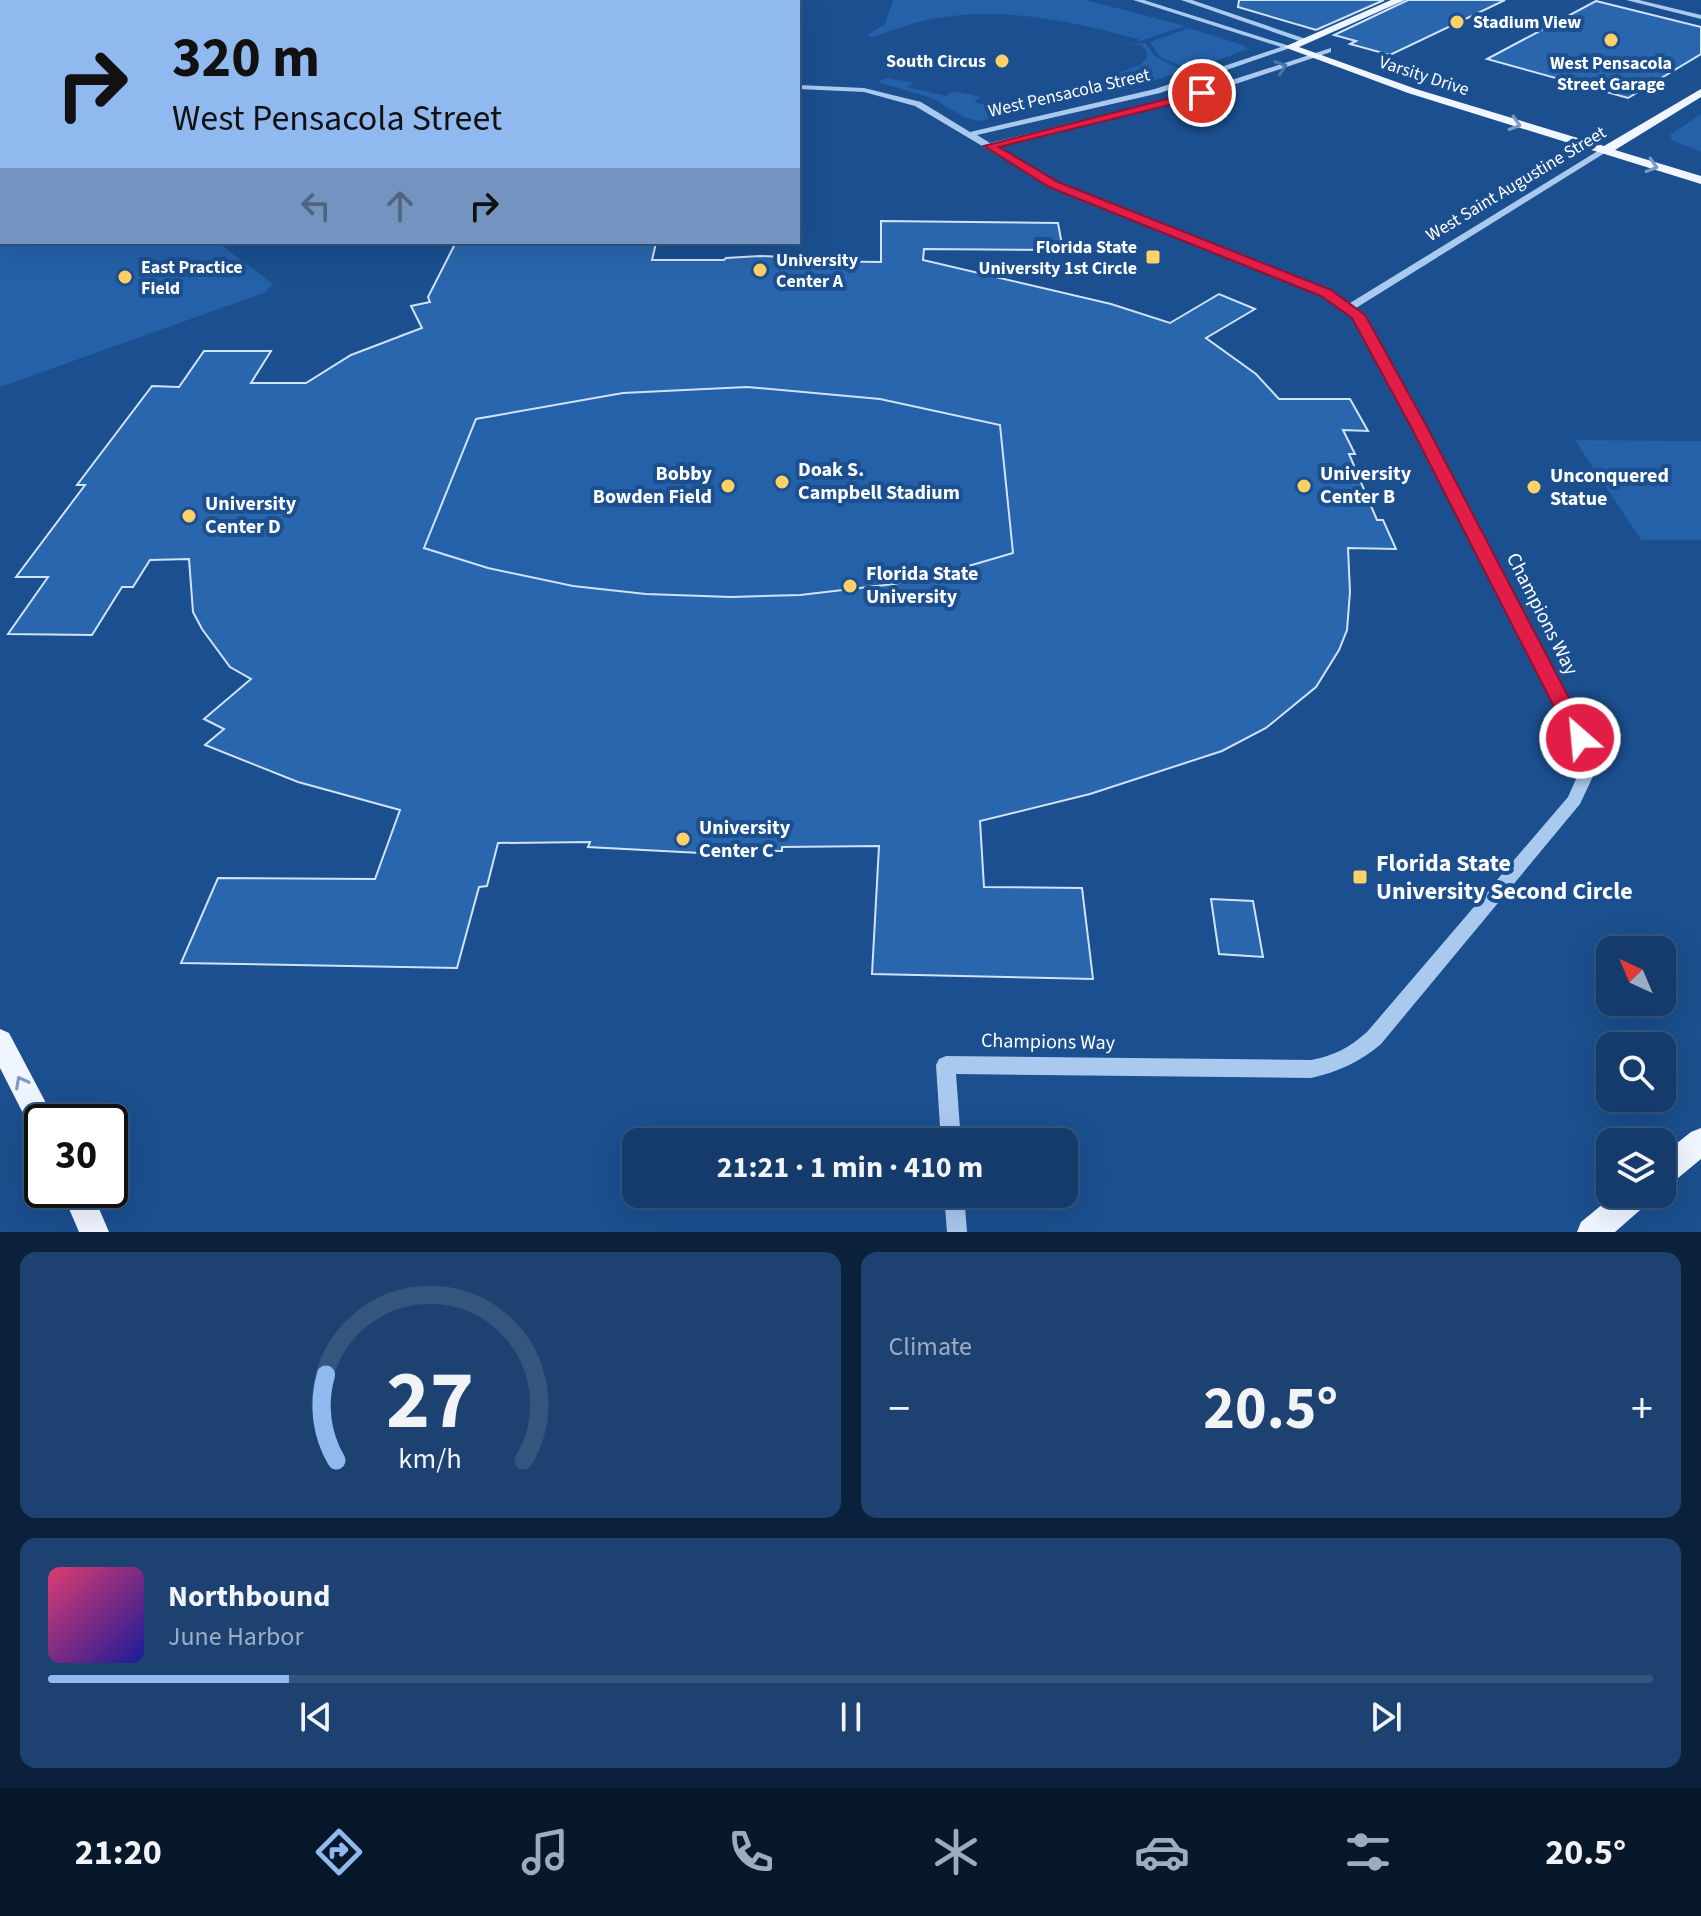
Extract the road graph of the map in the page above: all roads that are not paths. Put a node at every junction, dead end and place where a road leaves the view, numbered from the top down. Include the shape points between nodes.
1 (1137, 0) edge
2 (1185, 0) edge
3 (1400, 0) edge
4 (1630, 0) edge
5 (1701, 17) edge
6 (1305, 40) junction
7 (1289, 47) junction
8 (1328, 50) junction
9 (1312, 56) junction
10 (800, 87) edge
11 (1701, 92) edge
12 (971, 134) junction
13 (1621, 142) junction
14 (989, 146) junction
15 (1604, 151) junction
16 (1701, 166) edge
17 (1701, 180) edge
18 (1350, 307) junction
19 (0, 1041) edge
20 (33, 1104) edge
21 (950, 1128) edge
22 (1701, 1141) edge
23 (1676, 1162) edge
24 (84, 1208) edge
25 (955, 1208) edge
26 (1620, 1208) edge
27 (94, 1232) edge
28 (957, 1232) edge
29 (1592, 1232) edge

1 - 7 street, Varsity Drive
2 - 6 street, Varsity Drive
3 - 6 main road, West Pensacola Street
4 - 5 street
6 - 7 main road, West Pensacola Street
6 - 8 main road, Varsity Drive
7 - 9 main road, Varsity Drive
7 - 12 street, West Pensacola Street via 1157,91
8 - 9 street, West Pensacola Street
8 - 13 main road, Varsity Drive
14 -> 9 street, West Pensacola Street via 1162,105
9 -> 15 main road, Varsity Drive
10 - 12 street, Champions Way via 900,97
11 - 13 main road, West Saint Augustine Street
12 - 14 street, Champions Way
13 - 15 main road, West Saint Augustine Street
13 - 16 main road, Varsity Drive
14 - 18 street, Champions Way via 1054,185 1310,286
15 -> 17 main road, Varsity Drive
15 - 18 street, West Saint Augustine Street
18 - 21 street, Champions Way via 1364,324 1580,738 1588,770 1583,785 1393,1016 1354,1055 1311,1069 946,1065
20 -> 19 main road
22 - 23 main road
24 - 27 main road
25 - 28 street
26 - 29 main road

